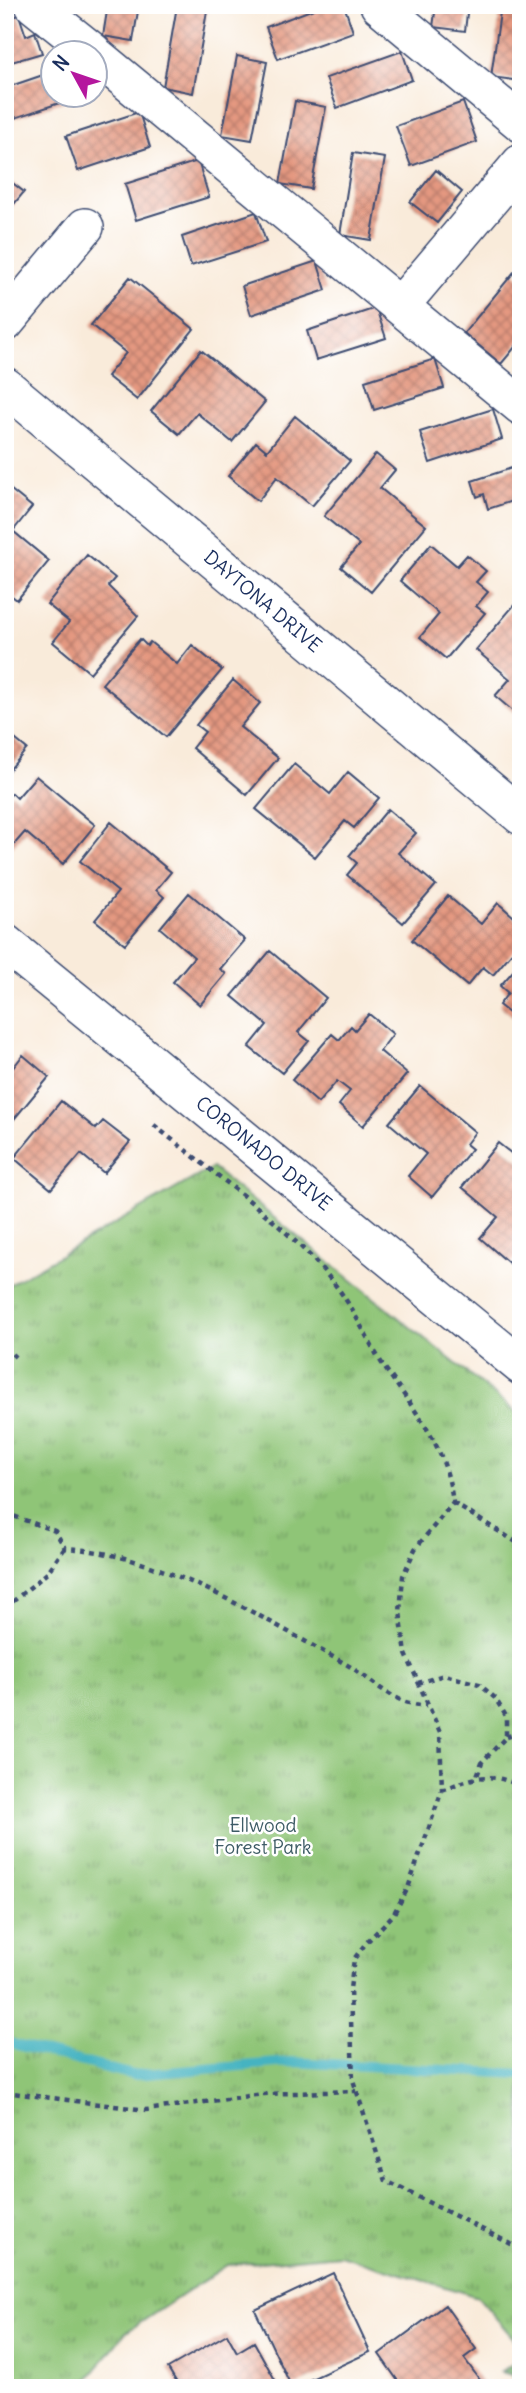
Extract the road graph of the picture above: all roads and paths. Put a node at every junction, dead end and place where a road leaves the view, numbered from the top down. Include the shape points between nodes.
1 (34, 5) edge
2 (379, 5) edge
3 (75, 38) edge
4 (108, 65) edge
5 (521, 123) edge
6 (521, 163) edge
7 (85, 227) dead end
8 (400, 306) junction
9 (5, 323) edge
10 (5, 386) edge
11 (521, 406) edge
12 (521, 817) edge
13 (5, 943) edge
14 (154, 1125) dead end
15 (15, 1354) dead end
16 (5, 1364) edge
17 (521, 1366) edge
18 (453, 1503) junction
19 (5, 1513) edge
20 (521, 1545) edge
21 (65, 1548) junction
22 (5, 1608) edge
23 (418, 1684) junction
24 (428, 1705) junction
25 (521, 1732) edge
26 (506, 1737) junction
27 (477, 1776) junction
28 (521, 1786) edge
29 (442, 1790) junction
30 (356, 2091) junction
31 (5, 2092) edge
32 (521, 2249) edge

1 - 3 street
2 - 5 street
4 - 8 street
6 - 8 street
7 - 9 street
8 - 11 street
10 - 12 street, DAYTONA DRIVE
13 - 17 street, CORONADO DRIVE
14 - 18 path via 301,1247 344,1297 385,1369 431,1432 449,1472
15 - 16 path
18 - 20 path
18 - 23 path via 415,1549 402,1576 400,1612
19 - 21 path via 55,1531
21 - 22 path via 46,1574
21 - 24 path via 99,1550 230,1600 366,1675 389,1694 413,1706
23 - 24 path
23 - 26 path via 444,1675 479,1684 506,1716
24 - 29 path via 440,1732
25 - 26 path
26 - 27 path via 482,1762
27 - 28 path via 501,1777
27 - 29 path
29 - 30 path via 408,1888 393,1915 354,1959 350,1989
30 - 31 path via 263,2094 146,2110
30 - 32 path via 386,2181

